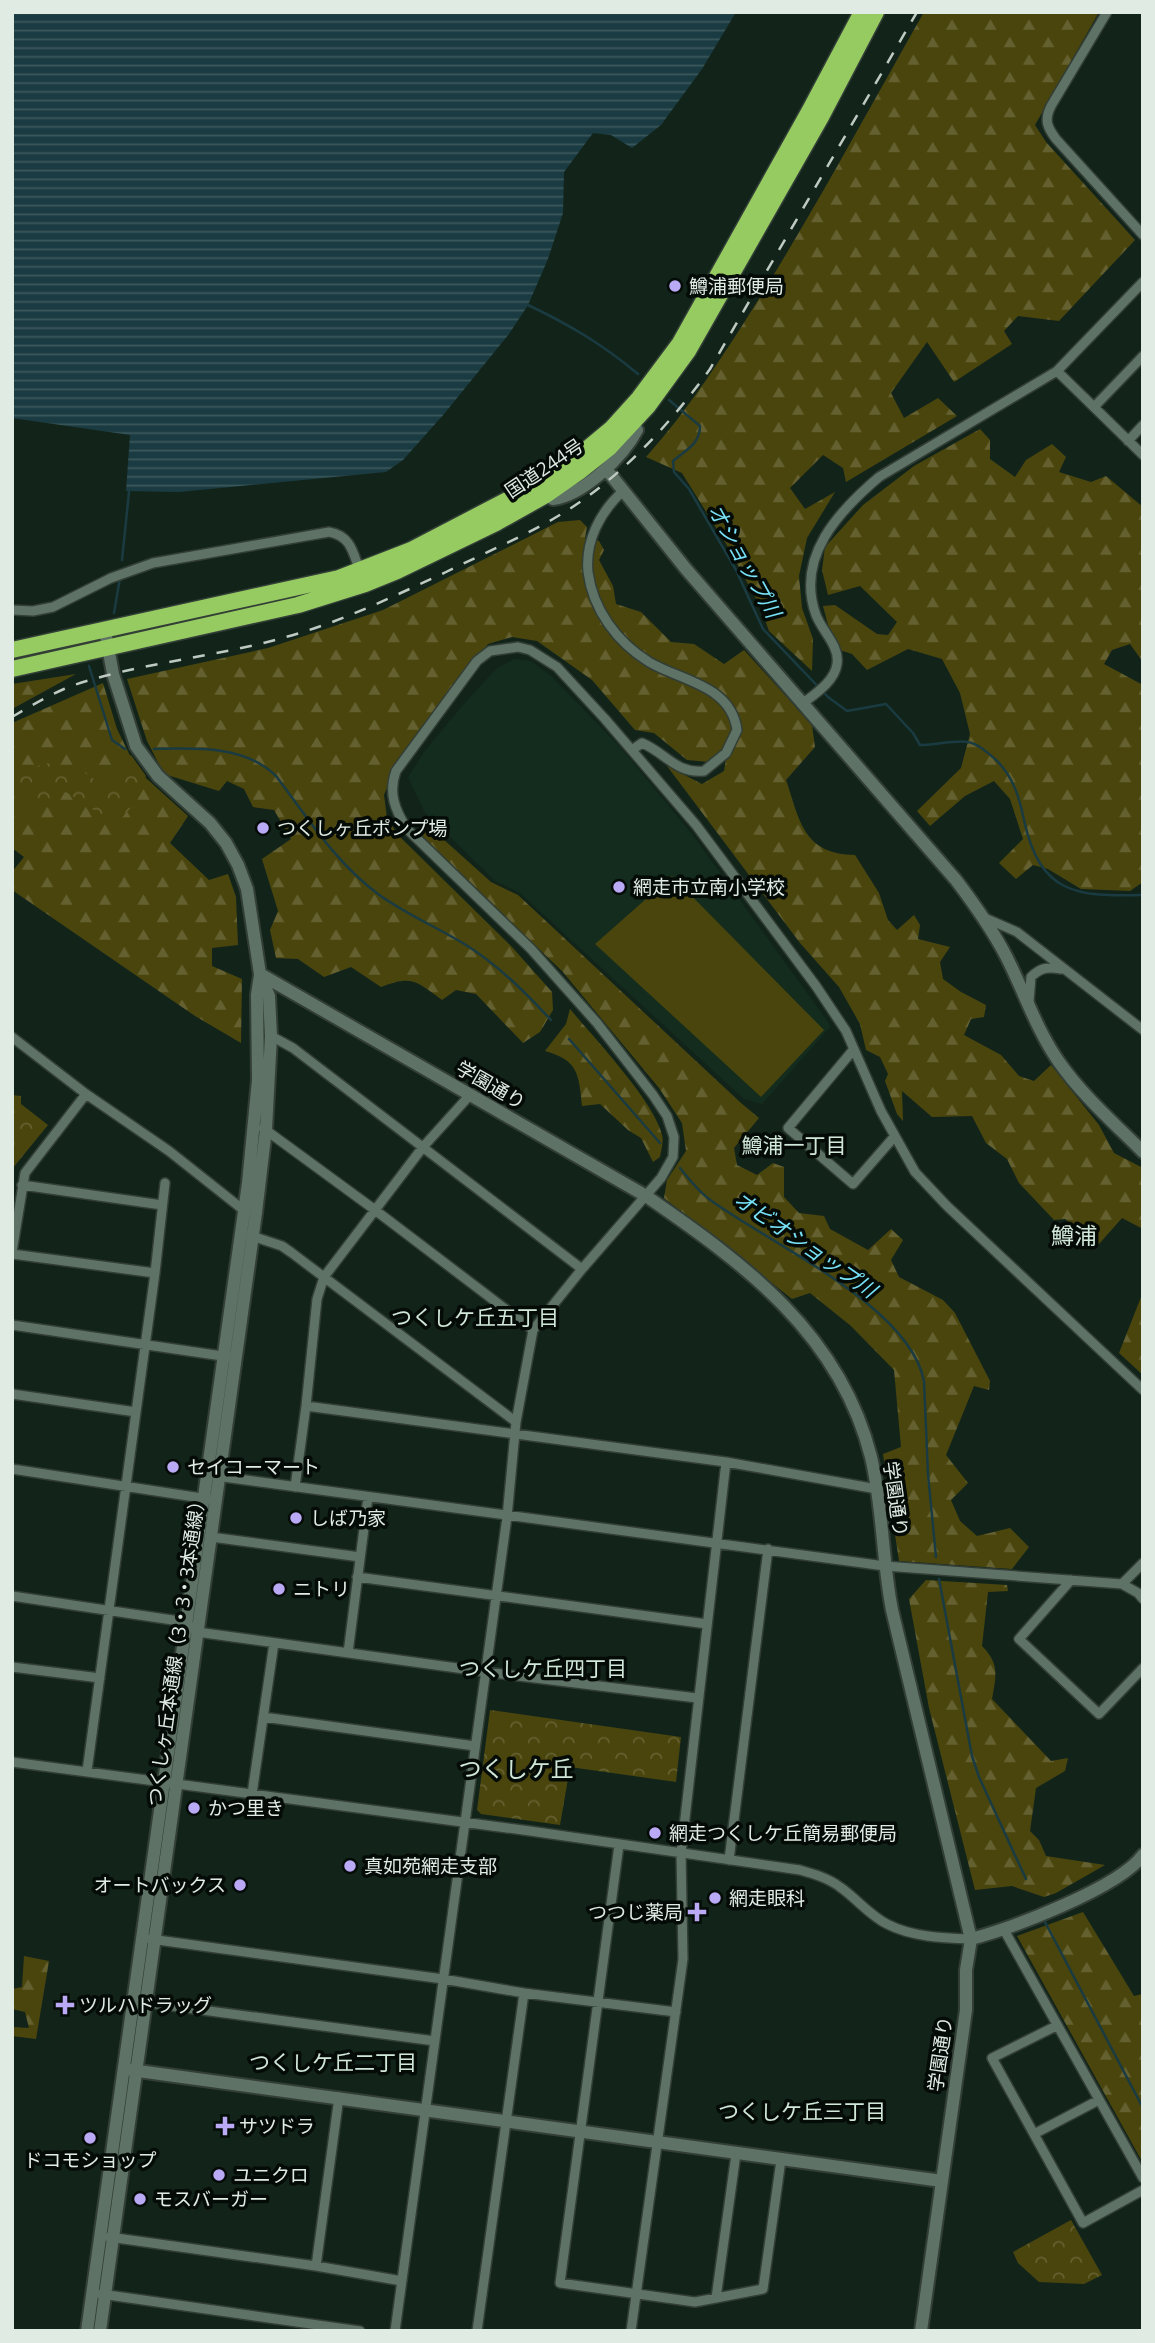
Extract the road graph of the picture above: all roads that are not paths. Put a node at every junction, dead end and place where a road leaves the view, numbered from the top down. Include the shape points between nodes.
1 (862, 12) edge
2 (876, 12) edge
3 (1107, 12) edge
4 (1143, 235) edge
5 (1142, 284) edge
6 (1143, 356) edge
7 (1057, 372) junction
8 (1094, 407) junction
9 (629, 418) junction
10 (1143, 425) edge
11 (1128, 441) junction
12 (1143, 455) edge
13 (606, 469) junction
14 (542, 490) junction
15 (623, 491) junction
16 (362, 577) junction
17 (12, 610) edge
18 (105, 631) junction
19 (108, 648) junction
20 (12, 650) edge
21 (12, 669) edge
22 (802, 704) junction
23 (632, 750) junction
24 (985, 918) junction
25 (1063, 969) junction
26 (260, 974) junction
27 (1029, 1007) junction
28 (1143, 1030) edge
29 (271, 1036) junction
30 (12, 1037) edge
31 (854, 1049) junction
32 (86, 1094) junction
33 (470, 1095) junction
34 (260, 1128) junction
35 (894, 1137) junction
36 (422, 1147) junction
37 (1143, 1152) edge
38 (165, 1182) dead end
39 (22, 1185) junction
40 (646, 1196) junction
41 (162, 1205) junction
42 (375, 1210) junction
43 (249, 1212) junction
44 (246, 1235) junction
45 (12, 1253) edge
46 (582, 1269) junction
47 (155, 1273) junction
48 (324, 1277) junction
49 (12, 1325) edge
50 (533, 1330) junction
51 (146, 1344) junction
52 (229, 1357) junction
53 (1143, 1390) edge
54 (12, 1394) edge
55 (306, 1406) junction
56 (136, 1412) junction
57 (516, 1422) junction
58 (516, 1434) junction
59 (726, 1462) junction
60 (12, 1469) edge
61 (213, 1476) junction
62 (125, 1486) junction
63 (295, 1487) junction
64 (877, 1489) junction
65 (368, 1497) junction
66 (210, 1499) junction
67 (508, 1517) junction
68 (211, 1537) junction
69 (717, 1542) junction
70 (768, 1549) junction
71 (360, 1557) junction
72 (1143, 1563) edge
73 (885, 1566) junction
74 (357, 1577) junction
75 (1070, 1580) junction
76 (1122, 1584) junction
77 (12, 1596) edge
78 (496, 1597) junction
79 (1143, 1599) edge
80 (109, 1610) junction
81 (186, 1622) junction
82 (707, 1624) junction
83 (197, 1632) junction
84 (274, 1643) junction
85 (348, 1653) junction
86 (12, 1667) edge
87 (1143, 1668) edge
88 (486, 1672) junction
89 (100, 1678) junction
90 (697, 1698) junction
91 (263, 1717) junction
92 (475, 1746) junction
93 (12, 1762) edge
94 (87, 1771) junction
95 (171, 1783) junction
96 (252, 1794) junction
97 (465, 1824) junction
98 (619, 1845) junction
99 (681, 1853) junction
100 (729, 1860) junction
101 (1141, 1861) edge
102 (1003, 1928) junction
103 (148, 1939) junction
104 (971, 1939) junction
105 (443, 1979) junction
106 (524, 1993) junction
107 (139, 2001) junction
108 (598, 2003) junction
109 (676, 2012) junction
110 (1056, 2026) junction
111 (435, 2041) junction
112 (131, 2070) junction
113 (339, 2097) junction
114 (1099, 2100) junction
115 (426, 2110) junction
116 (507, 2121) junction
117 (581, 2132) junction
118 (1034, 2134) junction
119 (657, 2143) junction
120 (736, 2154) junction
121 (781, 2160) junction
122 (1143, 2178) edge
123 (942, 2181) junction
124 (1143, 2190) edge
125 (107, 2237) junction
126 (316, 2266) junction
127 (402, 2281) junction
128 (636, 2293) junction
129 (99, 2294) junction
130 (716, 2298) junction
131 (87, 2331) edge
132 (100, 2331) edge
133 (360, 2331) edge
134 (395, 2331) edge
135 (477, 2331) edge
136 (631, 2331) edge
137 (921, 2331) edge

1 - 9 highway, 国道244号 via 681,343
2 - 9 highway, 国道244号 via 722,296 671,378
3 - 4 street via 1051,106 1046,123
5 - 7 street
6 - 8 street
7 - 8 street
7 - 22 street via 879,477 834,520 814,561 811,580 816,615 835,648 838,663 831,678
8 - 11 street
9 - 13 street via 637,430
9 - 14 highway, 国道244号
10 - 11 street
11 - 12 street
13 - 14 street via 564,497 553,499
13 - 15 street
14 - 16 highway, 国道244号
15 - 22 street
15 - 23 street via 591,538 587,563 597,605 609,626 638,654 721,698 733,713 737,730 726,753 704,771 682,770 642,743
16 - 17 street via 347,539 329,532 153,564 111,578 54,607
16 - 18 highway, 国道244号
16 - 19 highway, 国道244号 via 298,605
18 - 19 street, つくしヶ丘本通線（3・3・3本通線）
18 - 20 highway, 国道244号
19 - 21 highway, 国道244号
19 - 26 street, つくしヶ丘本通線（3・3・3本通線） via 136,746 146,763 210,823 238,864 247,889
22 - 24 street
23 - 31 street via 765,915
23 - 40 street via 556,667 530,650 503,648 477,661 396,771 392,784 395,810 407,829 538,957 597,1023 667,1116 674,1137 673,1157
24 - 25 street via 1017,932
24 - 27 street
25 - 27 street via 1049,967 1031,977
25 - 28 street
26 - 29 street, つくしヶ丘本通線（3・3・3本通線） via 269,996
26 - 33 street, 学園通り
26 - 34 street, つくしヶ丘本通線（3・3・3本通線）
27 - 37 street via 1058,1061
29 - 34 street, つくしヶ丘本通線（3・3・3本通線）
29 - 36 street
30 - 32 street
31 - 35 street
31 - 35 street via 788,1128 853,1184
32 - 39 street via 24,1173
32 - 43 street
33 - 36 street
33 - 40 street, 学園通り
34 - 42 street
34 - 43 street, つくしヶ丘本通線（3・3・3本通線）
35 - 53 street via 915,1172 947,1206
36 - 42 street
36 - 46 street
38 - 41 street
39 - 41 street
39 - 45 street
40 - 46 street
40 - 64 street, 学園通り via 748,1271 821,1348 862,1427
41 - 47 street
42 - 48 street
42 - 50 street
43 - 44 street, つくしヶ丘本通線（3・3・3本通線）
44 - 48 street via 282,1246
44 - 52 street, つくしヶ丘本通線（3・3・3本通線）
45 - 47 street
46 - 50 street
47 - 51 street
48 - 55 street via 317,1299
48 - 57 street
49 - 51 street
50 - 57 street
51 - 52 street
51 - 56 street
52 - 61 street, つくしヶ丘本通線（3・3・3本通線）
54 - 56 street
55 - 58 street
55 - 63 street
56 - 62 street
57 - 58 street
58 - 59 street
58 - 67 street
59 - 64 street
59 - 69 street
60 - 62 street
61 - 63 street
61 - 66 street, つくしヶ丘本通線（3・3・3本通線）
62 - 66 street
62 - 80 street
63 - 65 street
64 - 73 street, 学園通り
65 - 67 street
65 - 71 street
66 - 68 street, つくしヶ丘本通線（3・3・3本通線）
66 - 81 street, つくしヶ丘本通線（3・3・3本通線）
67 - 69 street
67 - 78 street
68 - 71 street
68 - 83 street, つくしヶ丘本通線（3・3・3本通線）
69 - 70 street
69 - 82 street
70 - 73 street
70 - 100 street
71 - 74 street
72 - 76 street
73 - 75 street
73 - 104 street, 学園通り via 905,1669
74 - 78 street
74 - 85 street
75 - 76 street
75 - 87 street via 1019,1639 1099,1714
76 - 79 street
77 - 80 street
78 - 82 street
78 - 88 street
80 - 81 street
80 - 89 street
81 - 83 street
81 - 95 street, つくしヶ丘本通線（3・3・3本通線）
82 - 90 street
83 - 84 street
83 - 95 street, つくしヶ丘本通線（3・3・3本通線）
84 - 85 street
84 - 91 street
85 - 88 street
86 - 89 street
88 - 90 street
88 - 92 street
89 - 94 street
90 - 99 street
91 - 92 street
91 - 96 street
92 - 97 street
93 - 94 street
94 - 95 street
95 - 96 street
95 - 103 street, つくしヶ丘本通線（3・3・3本通線）
96 - 97 street
97 - 98 street
97 - 105 street
98 - 99 street
98 - 108 street
99 - 100 street
99 - 109 street via 683,1959
100 - 104 street via 824,1878 886,1924 904,1931
101 - 102 street via 1084,1894
102 - 104 street
102 - 110 street
103 - 105 street
103 - 107 street, つくしヶ丘本通線（3・3・3本通線）
104 - 123 street, 学園通り
105 - 106 street
105 - 111 street
106 - 108 street
106 - 116 street
107 - 111 street
107 - 112 street, つくしヶ丘本通線（3・3・3本通線）
108 - 109 street
108 - 117 street
109 - 119 street
110 - 114 street
110 - 118 street via 992,2058
111 - 115 street
112 - 113 street
112 - 125 street, つくしヶ丘本通線（3・3・3本通線）
113 - 115 street
113 - 126 street
114 - 118 street
114 - 122 street
115 - 116 street
115 - 127 street
116 - 117 street
116 - 135 street
117 - 119 street
117 - 128 street via 559,2283
118 - 124 street via 1083,2223
119 - 120 street
119 - 128 street
120 - 121 street
120 - 130 street
121 - 123 street
121 - 130 street via 762,2289
123 - 137 street, 学園通り
125 - 126 street
125 - 129 street, つくしヶ丘本通線（3・3・3本通線）
126 - 127 street
127 - 134 street
128 - 130 street via 695,2302
128 - 136 street
129 - 131 street, つくしヶ丘本通線（3・3・3本通線）
129 - 132 street, つくしヶ丘本通線（3・3・3本通線）
129 - 133 street

